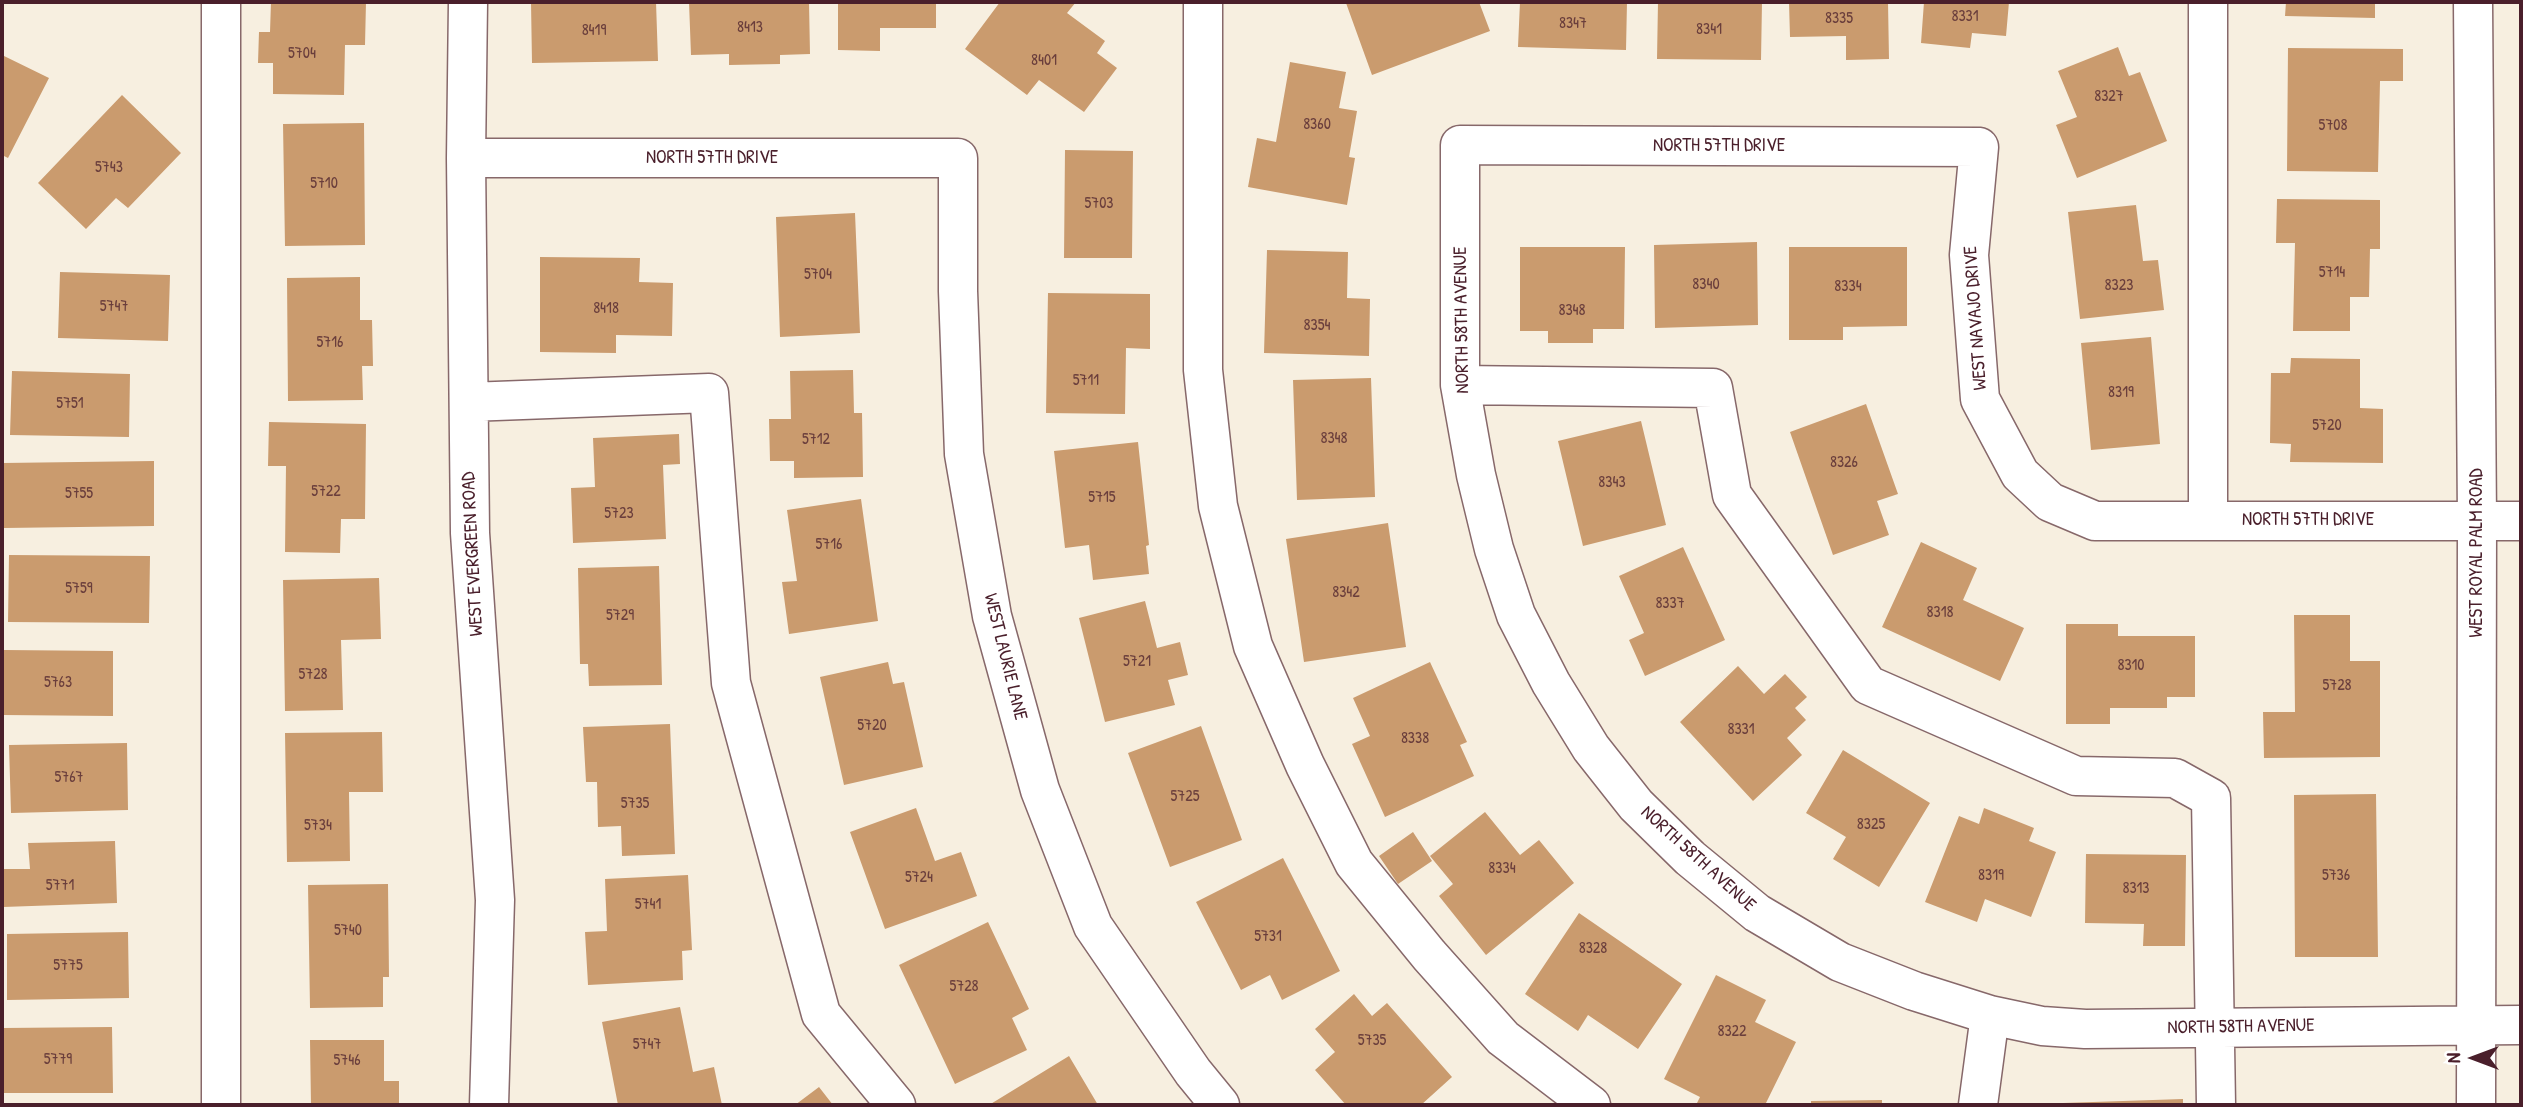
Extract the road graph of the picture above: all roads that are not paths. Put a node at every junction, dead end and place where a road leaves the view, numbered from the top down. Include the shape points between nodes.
1 (221, 2) edge
2 (468, 2) edge
3 (1203, 2) edge
4 (2208, 2) edge
5 (2473, 2) edge
6 (1460, 145) joint
7 (1979, 147) joint
8 (466, 158) junction
9 (958, 158) joint
10 (1460, 385) junction
11 (469, 402) junction
12 (2208, 520) junction
13 (2095, 521) joint
14 (2477, 521) junction
15 (2521, 521) edge
16 (1990, 1015) junction
17 (2476, 1025) junction
18 (2521, 1025) edge
19 (2216, 1028) junction
20 (221, 1105) edge
21 (489, 1105) edge
22 (896, 1105) edge
23 (1220, 1105) edge
24 (1591, 1105) edge
25 (1978, 1105) edge
26 (2216, 1105) edge
27 (2476, 1105) edge

1 - 20 street
2 - 8 street, WEST EVERGREEN ROAD
3 - 24 street via 1203,370 1218,506 1253,646 1354,863 1503,1038
4 - 12 street
5 - 14 street, WEST ROYAL PALM ROAD
6 - 7 street, NORTH 57TH DRIVE
6 - 10 street, NORTH 58TH AVENUE
7 - 13 street, WEST NAVAJO DRIVE via 1969,255 1980,398 2020,474 2050,502
8 - 9 street, NORTH 57TH DRIVE
8 - 11 street, WEST EVERGREEN ROAD
9 - 23 street, WEST LAURIE LANE via 964,454 992,616 1040,790 1093,926
10 - 16 street, NORTH 58TH AVENUE via 1494,550 1516,615 1591,748 1636,805 1690,858 1757,913 1840,962
10 - 19 street via 1713,388 1732,495 1868,685 2076,776 2175,778 2211,799
11 - 21 street, WEST EVERGREEN ROAD via 470,533 495,900
11 - 22 street via 709,393 731,683 821,1014
12 - 13 street, NORTH 57TH DRIVE
12 - 14 street, NORTH 57TH DRIVE
14 - 15 street, NORTH 57TH DRIVE
14 - 17 street, WEST ROYAL PALM ROAD
16 - 19 street, NORTH 58TH AVENUE via 2085,1029
16 - 25 street
17 - 18 street, NORTH 58TH AVENUE
17 - 19 street, NORTH 58TH AVENUE
17 - 27 street, WEST ROYAL PALM ROAD
19 - 26 street

